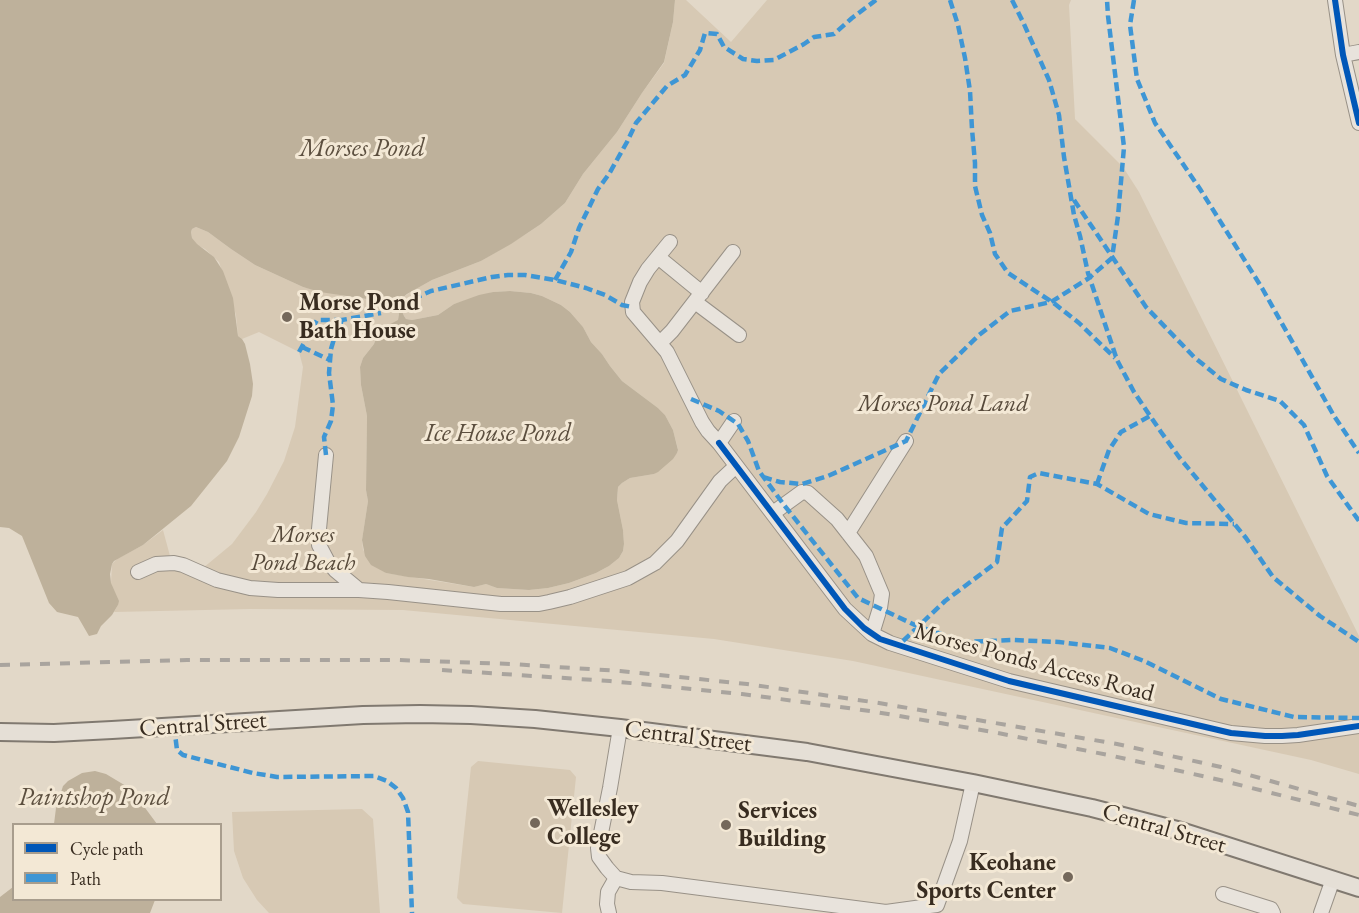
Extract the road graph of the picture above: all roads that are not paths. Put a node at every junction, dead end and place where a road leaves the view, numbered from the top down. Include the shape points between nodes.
1 (1335, 0) edge
2 (1359, 52) edge
3 (1343, 55) junction
4 (1359, 123) edge
5 (670, 242) dead end
6 (733, 252) dead end
7 (658, 257) junction
8 (698, 297) junction
9 (739, 335) dead end
10 (660, 343) junction
11 (734, 421) dead end
12 (906, 441) dead end
13 (719, 443) junction
14 (326, 455) dead end
15 (736, 466) junction
16 (773, 513) junction
17 (848, 533) junction
18 (138, 572) dead end
19 (359, 590) junction
20 (872, 634) junction
21 (1359, 726) edge
22 (620, 728) junction
23 (0, 732) edge
24 (973, 783) junction
25 (616, 878) junction
26 (1333, 879) junction
27 (1359, 888) edge
28 (1223, 894) dead end
29 (609, 913) edge
30 (892, 913) edge
31 (1273, 913) edge
32 (1321, 913) edge

1 - 3 street
2 - 3 street
3 - 4 street
5 - 7 street, Morses Ponds Access Road
6 - 8 street
7 - 8 street
7 - 10 street, Morses Ponds Access Road via 644,275 632,302 633,312
8 - 9 street
8 - 10 street
10 - 13 street, Morses Ponds Access Road via 702,422
11 - 13 street
12 - 17 street
13 - 15 street, Morses Ponds Access Road
14 - 19 street via 319,545 334,570
15 - 16 street, Morses Ponds Access Road
15 - 19 street via 720,481 677,541 655,563 628,578 539,604
16 - 17 street via 802,492 808,493
16 - 20 street, Morses Ponds Access Road via 845,609
17 - 20 street via 866,556 882,594
18 - 19 street via 156,564 174,563 250,588
20 - 21 street, Morses Ponds Access Road via 1009,681 1231,732 1282,736
22 - 23 main road, Central Street via 535,719 420,714
22 - 24 main road, Central Street via 807,752
22 - 25 street via 598,848 599,857
24 - 26 main road, Central Street via 1154,824
24 - 30 street via 960,841 938,905
25 - 29 street via 608,892
25 - 30 street
26 - 27 main road, Central Street
26 - 32 street
28 - 31 street via 1271,909

